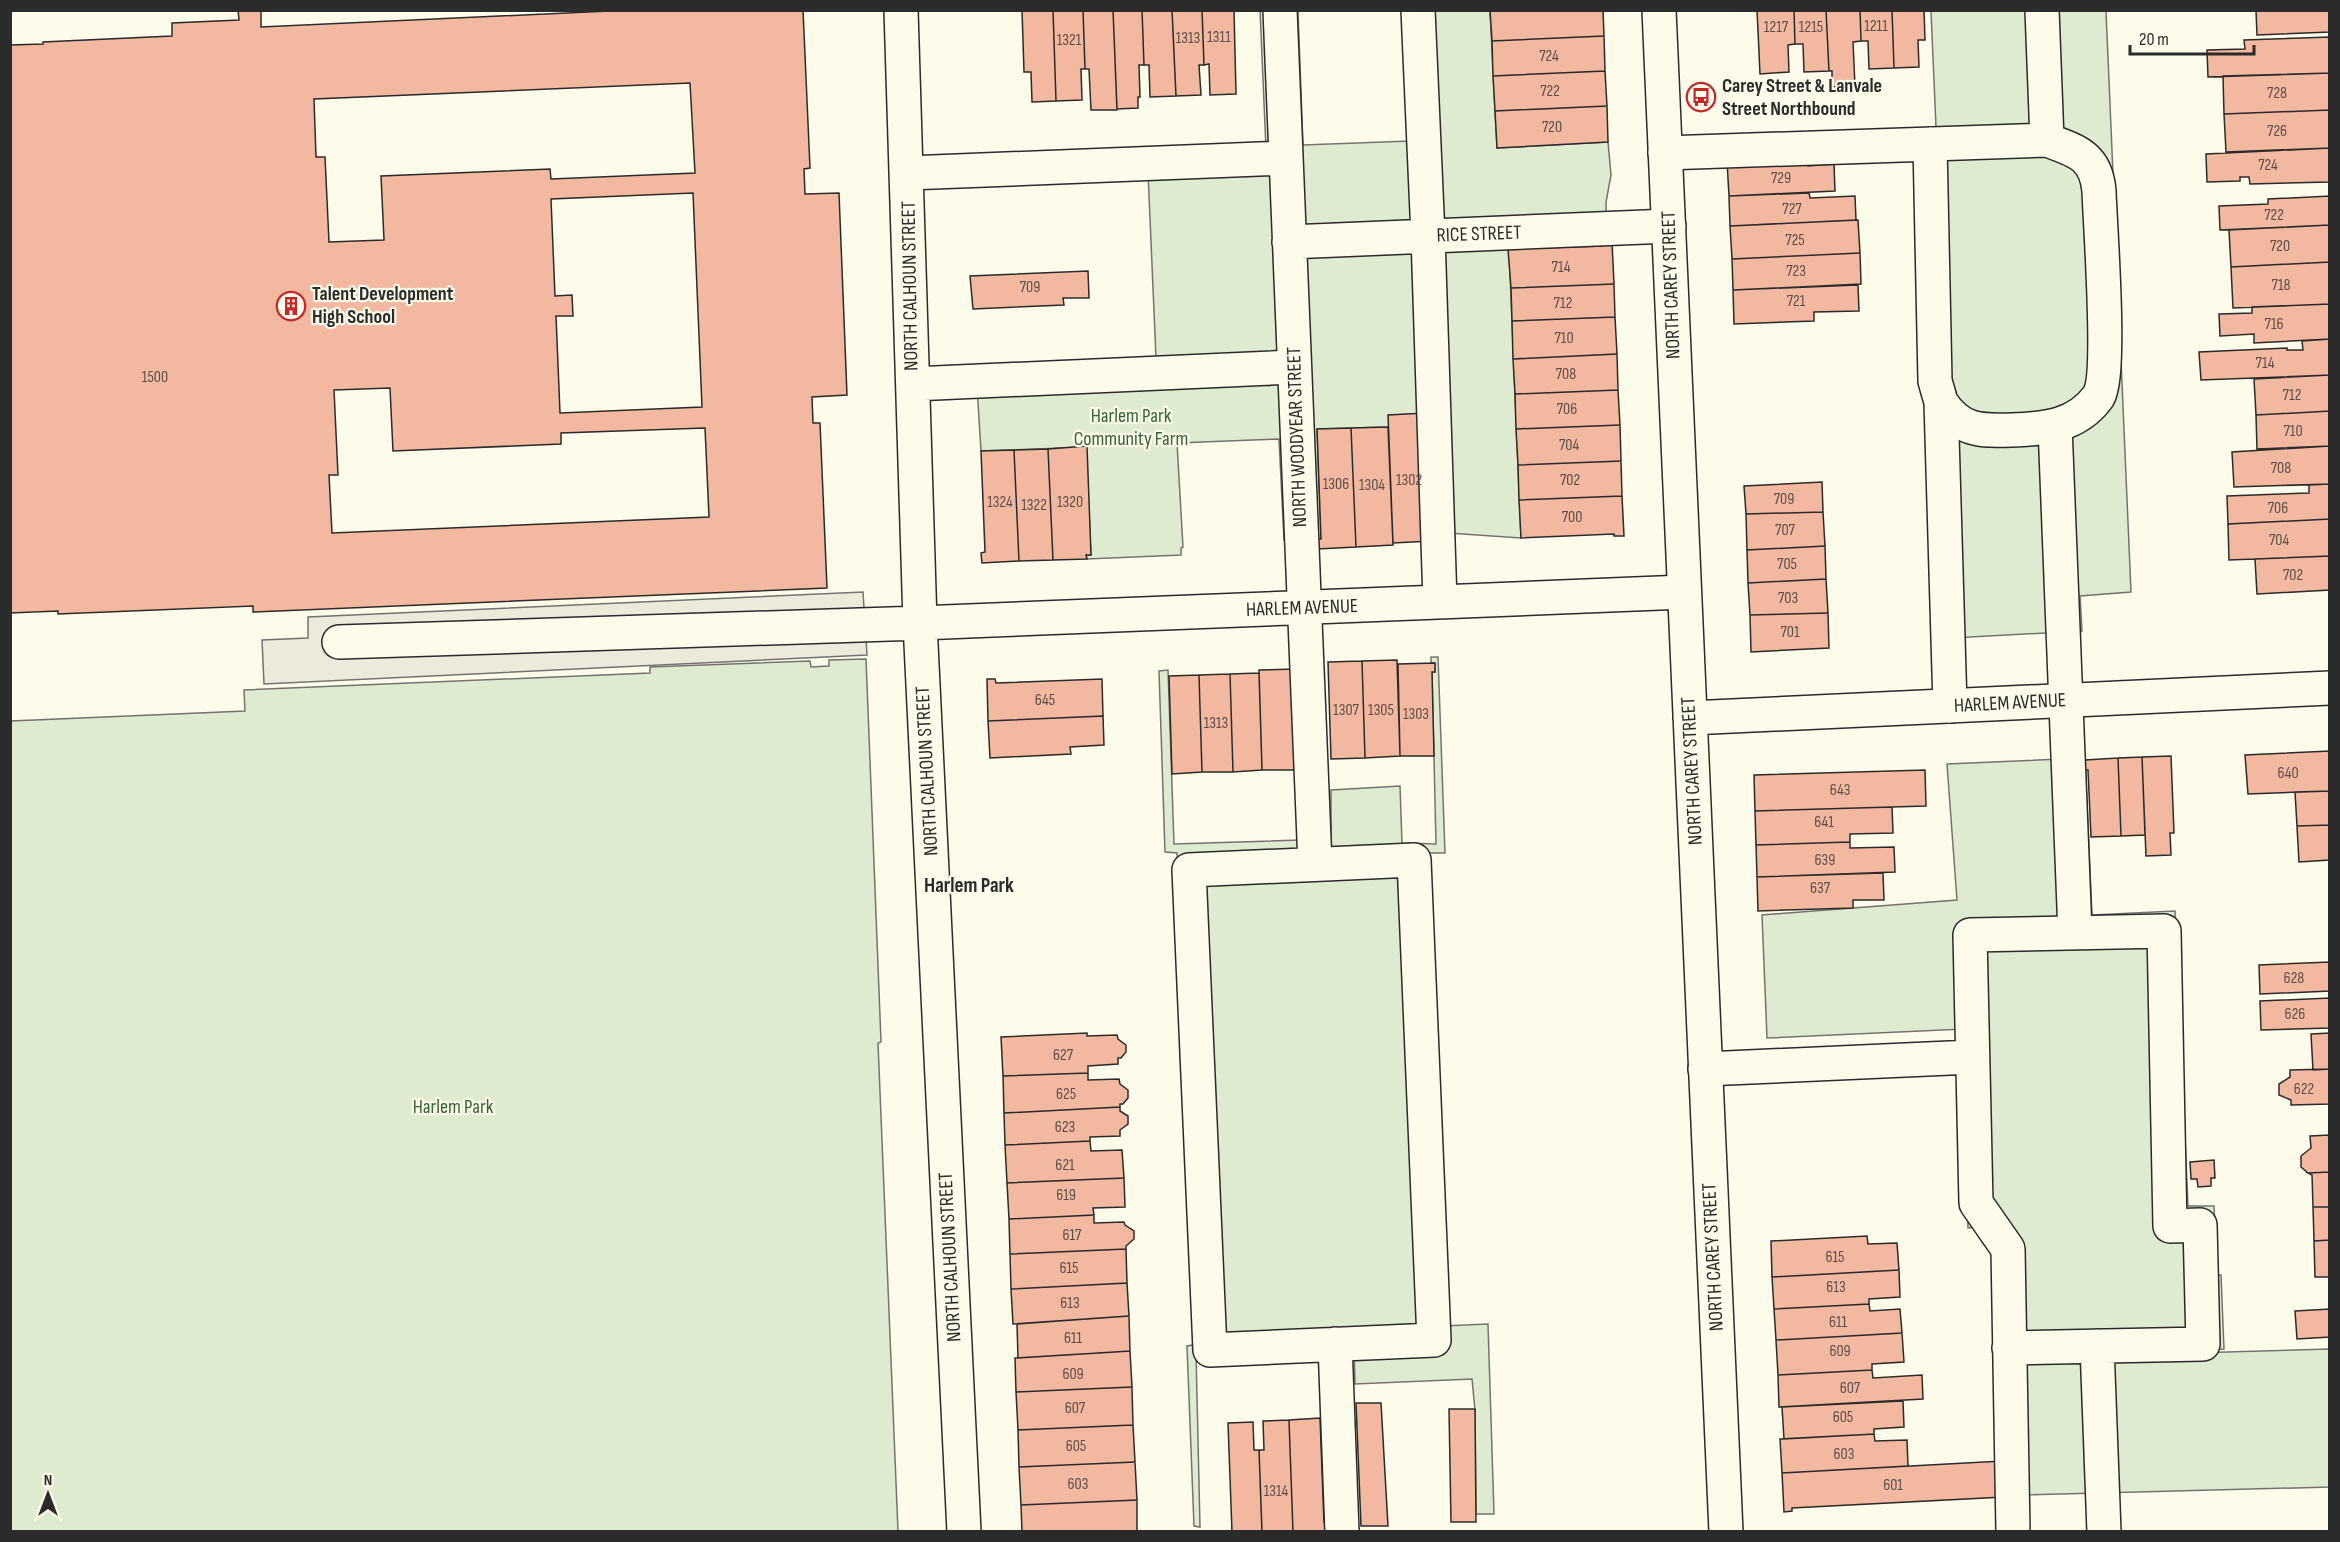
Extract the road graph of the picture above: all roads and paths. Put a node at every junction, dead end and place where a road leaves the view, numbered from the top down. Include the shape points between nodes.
1 (902, 10) edge
2 (1281, 10) edge
3 (1418, 10) edge
4 (1659, 10) edge
5 (2042, 10) edge
6 (2047, 140) junction
7 (1930, 144) junction
8 (1665, 153) junction
9 (1285, 158) junction
10 (908, 172) junction
11 (1669, 226) junction
12 (1428, 236) junction
13 (1289, 242) junction
14 (1294, 367) junction
15 (913, 384) junction
16 (1941, 402) junction
17 (2055, 426) junction
18 (1684, 592) junction
19 (1440, 602) junction
20 (1304, 608) junction
21 (920, 623) junction
22 (339, 642) dead end
23 (2330, 688) edge
24 (2066, 700) junction
25 (1950, 706) junction
26 (1690, 718) junction
27 (1315, 864) junction
28 (2074, 933) junction
29 (1972, 1057) junction
30 (1705, 1069) junction
31 (1335, 1344) junction
32 (2097, 1346) junction
33 (2010, 1348) junction
34 (964, 1532) edge
35 (1342, 1532) edge
36 (1726, 1532) edge
37 (2013, 1532) edge
38 (2104, 1532) edge

1 - 10 street, NORTH CALHOUN STREET
2 - 9 street, NORTH WOODYEAR STREET
3 - 12 street
4 - 8 street, NORTH CAREY STREET
5 - 6 street
6 - 7 street
6 - 17 street via 2076,150 2098,175 2105,353 2099,395 2081,415
7 - 8 street
7 - 16 street via 1935,381
8 - 11 street, NORTH CAREY STREET
9 - 10 street
9 - 13 street, NORTH WOODYEAR STREET
10 - 15 street, NORTH CALHOUN STREET
11 - 12 street, RICE STREET
11 - 18 street, NORTH CAREY STREET
12 - 13 street, RICE STREET
12 - 19 street
13 - 14 street, NORTH WOODYEAR STREET
14 - 15 street
14 - 20 street, NORTH WOODYEAR STREET
15 - 21 street, NORTH CALHOUN STREET
16 - 17 street via 1949,414 1976,429
16 - 25 street
17 - 24 street
18 - 19 street, HARLEM AVENUE
18 - 26 street, NORTH CAREY STREET
19 - 20 street, HARLEM AVENUE
20 - 21 street, HARLEM AVENUE
20 - 27 street, NORTH WOODYEAR STREET
21 - 22 street, HARLEM AVENUE
21 - 34 street, NORTH CALHOUN STREET
23 - 24 street, HARLEM AVENUE
24 - 25 street, HARLEM AVENUE
24 - 28 street
25 - 26 street, HARLEM AVENUE
26 - 30 street, NORTH CAREY STREET
27 - 31 street via 1414,860 1434,1340
27 - 31 street via 1189,870 1210,1350
28 - 29 street via 1970,935
28 - 32 street via 2164,932 2170,1226 2200,1226 2203,1344
29 - 30 street
29 - 33 street via 1976,1203 2008,1249
30 - 36 street, NORTH CAREY STREET
31 - 35 street
32 - 33 street
32 - 38 street
33 - 37 street

